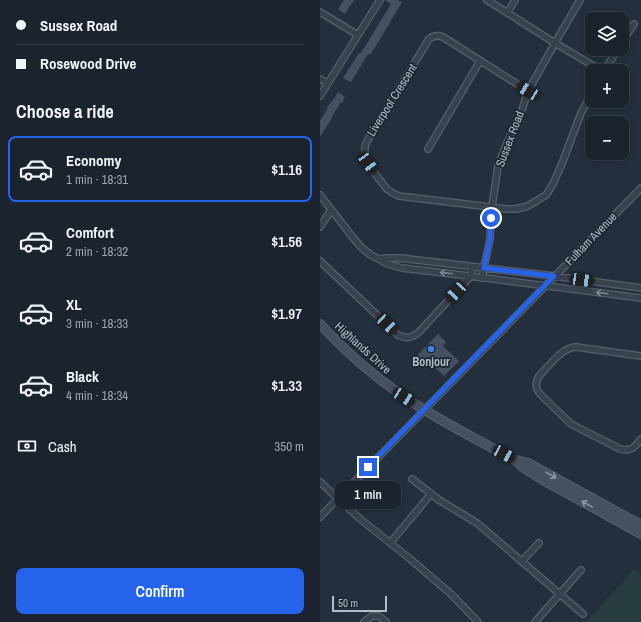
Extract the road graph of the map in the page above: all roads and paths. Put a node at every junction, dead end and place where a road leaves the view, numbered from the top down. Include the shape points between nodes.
1 (380, 0) edge
2 (487, 0) edge
3 (515, 0) edge
4 (580, 0) edge
5 (320, 12) edge
6 (508, 12) junction
7 (634, 24) dead end
8 (629, 32) edge
9 (358, 35) junction
10 (555, 43) junction
11 (480, 61) junction
12 (591, 64) edge
13 (320, 79) edge
14 (328, 83) junction
15 (528, 91) junction
16 (320, 96) edge
17 (585, 106) edge
18 (428, 149) dead end
19 (641, 188) edge
20 (320, 194) edge
21 (492, 207) junction
22 (331, 210) junction
23 (320, 227) edge
24 (380, 259) junction
25 (320, 261) edge
26 (472, 267) junction
27 (484, 268) junction
28 (470, 276) junction
29 (554, 276) junction
30 (482, 278) junction
31 (545, 286) junction
32 (641, 288) edge
33 (641, 298) edge
34 (320, 324) edge
35 (641, 356) edge
36 (424, 410) junction
37 (641, 440) edge
38 (515, 460) junction
39 (412, 479) dead end
40 (320, 482) edge
41 (431, 494) junction
42 (338, 498) junction
43 (320, 517) edge
44 (641, 525) edge
45 (641, 534) edge
46 (390, 543) junction
47 (539, 543) dead end
48 (522, 562) junction
49 (581, 570) dead end
50 (560, 594) junction
51 (583, 614) dead end
52 (364, 622) edge
53 (386, 622) edge
54 (478, 622) edge
55 (535, 622) edge

1 - 9 street
2 - 6 street
3 - 6 street
4 - 10 street, Sussex Road
5 - 9 street
6 - 10 street
7 - 8 street
9 - 14 street
10 - 12 street
10 - 15 street, Sussex Road
11 - 15 street, Liverpool Crescent
11 - 18 street
11 - 21 street, Liverpool Crescent via 444,37 432,37 366,143 364,153 368,163 394,195
13 - 14 street
14 - 16 street
15 - 21 street, Sussex Road via 498,166
17 - 21 street via 553,184 546,194 522,208
19 - 29 street, Fulham Avenue
20 - 22 street
21 - 27 street, Sussex Road via 490,239
22 - 23 street
22 - 24 street via 362,248
24 - 26 street via 400,258
28 -> 24 street via 402,268
25 - 28 street via 403,338 413,337 418,333
26 - 27 street
26 - 28 street
27 - 29 street
27 - 30 street, Sussex Road
28 - 30 street
29 - 31 street, Fulham Avenue
29 - 32 street
30 - 31 street
33 -> 31 street
31 - 36 street, Fulham Avenue
34 - 36 main road, Highlands Drive via 351,355
35 - 37 street via 570,347 539,376 536,385 540,394 576,427 624,450 631,449
36 - 38 main road, Highlands Drive
36 - 42 street, Fulham Avenue
38 -> 44 main road, Highlands Drive via 528,463
45 -> 38 main road, Highlands Drive via 543,480
39 - 41 street
40 - 42 street
41 - 46 street
41 - 48 street via 476,523
42 - 43 street, Fulham Avenue
42 - 46 street
46 - 54 street via 451,594
47 - 48 street
48 - 50 street
49 - 50 street
50 - 51 street
50 - 55 street
52 - 53 street via 372,616 379,616

